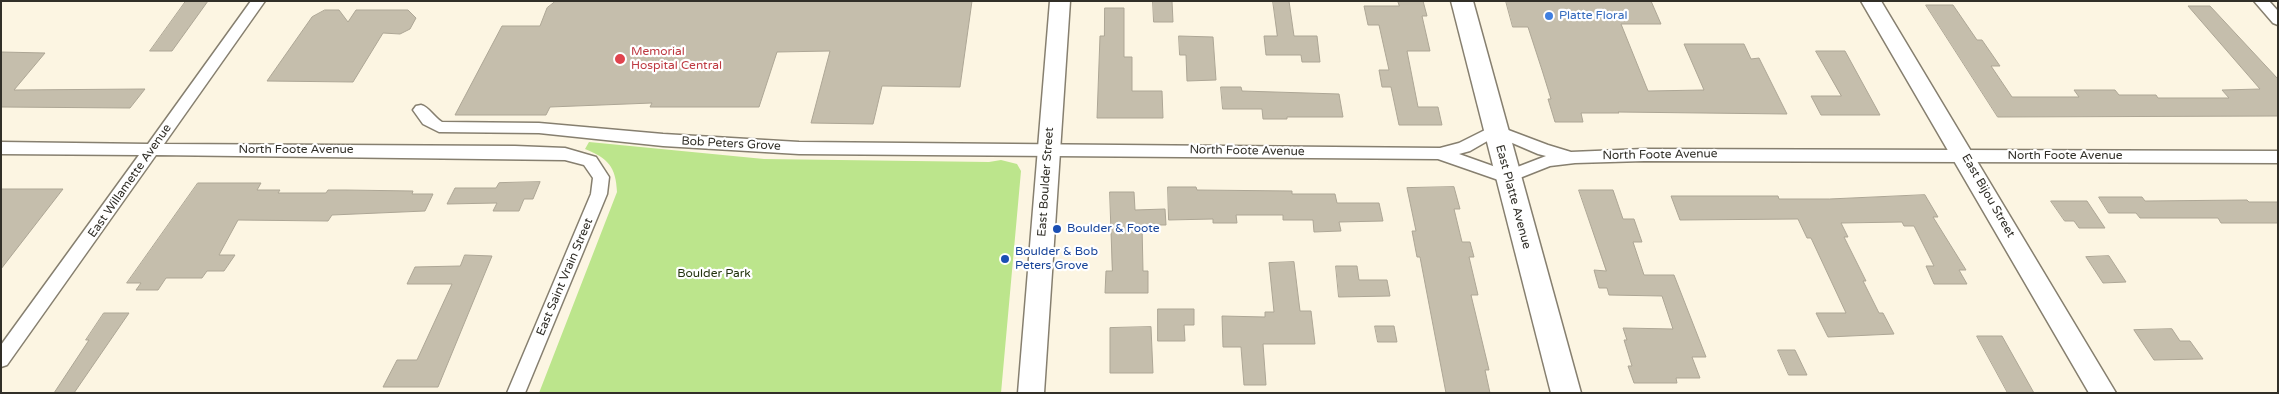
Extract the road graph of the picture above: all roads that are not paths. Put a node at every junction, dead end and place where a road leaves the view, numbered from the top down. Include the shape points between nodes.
1 (258, 1) edge
2 (1060, 1) edge
3 (1462, 1) edge
4 (1871, 1) edge
5 (2261, 1) edge
6 (2278, 20) edge
7 (421, 110) dead end
8 (1495, 130) junction
9 (1, 148) edge
10 (152, 149) junction
11 (1048, 150) junction
12 (1439, 153) junction
13 (1964, 156) junction
14 (1575, 157) junction
15 (2278, 157) edge
16 (590, 161) joint
17 (1507, 176) junction
18 (1, 360) edge
19 (516, 393) edge
20 (1031, 393) edge
21 (1566, 393) edge
22 (2103, 393) edge

1 - 10 street, East Willamette Avenue
2 - 11 street, East Boulder Street
3 - 8 main road, East Platte Avenue
4 - 13 street, East Bijou Street
5 - 6 street
7 - 11 street, Bob Peters Grove via 439,127 540,128 799,148
8 - 12 street via 1464,147
8 - 14 street via 1544,150
8 - 17 main road, East Platte Avenue
9 - 10 street, North Foote Avenue
10 - 16 street, North Foote Avenue via 515,152 565,154
10 - 18 street, East Willamette Avenue
11 - 12 street, North Foote Avenue
11 - 20 street, East Boulder Street
12 - 17 street, North Foote Avenue
13 - 14 street, North Foote Avenue
13 - 15 street, North Foote Avenue
13 - 22 street, East Bijou Street
14 - 17 street, North Foote Avenue via 1548,161
16 - 19 street, East Saint Vrain Street via 601,177 599,194
17 - 21 main road, East Platte Avenue

